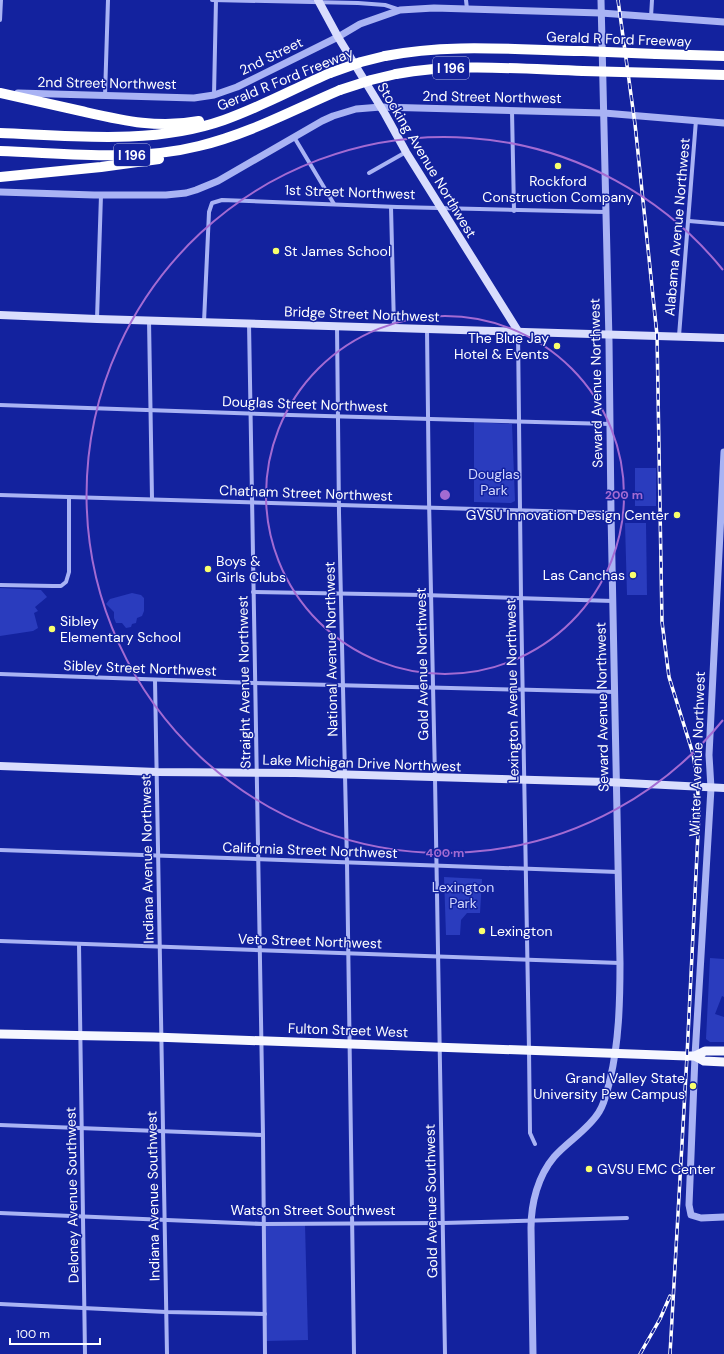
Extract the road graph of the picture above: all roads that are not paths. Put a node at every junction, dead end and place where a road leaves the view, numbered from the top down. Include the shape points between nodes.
1 (1, 0) edge
2 (108, 0) edge
3 (212, 0) edge
4 (216, 0) edge
5 (466, 0) edge
6 (601, 0) edge
7 (652, 0) edge
8 (318, 1) edge
9 (358, 1) edge
10 (466, 9) junction
11 (400, 10) junction
12 (601, 13) junction
13 (651, 17) junction
14 (0, 20) edge
15 (724, 22) edge
16 (338, 37) junction
17 (724, 56) edge
18 (724, 75) edge
19 (0, 93) edge
20 (214, 95) junction
21 (105, 96) junction
22 (381, 108) junction
23 (249, 110) junction
24 (512, 111) junction
25 (604, 113) junction
26 (696, 120) junction
27 (724, 123) edge
28 (260, 126) junction
29 (0, 133) edge
30 (294, 137) junction
31 (0, 151) edge
32 (406, 152) junction
33 (369, 172) dead end
34 (0, 177) edge
35 (0, 192) edge
36 (101, 195) junction
37 (334, 204) junction
38 (391, 207) junction
39 (440, 209) junction
40 (514, 211) junction
41 (606, 212) junction
42 (688, 221) junction
43 (724, 224) edge
44 (0, 315) edge
45 (97, 319) junction
46 (149, 320) junction
47 (204, 322) junction
48 (249, 323) junction
49 (337, 326) junction
50 (394, 327) junction
51 (427, 328) junction
52 (518, 332) junction
53 (609, 334) junction
54 (679, 336) junction
55 (724, 338) edge
56 (0, 405) edge
57 (151, 410) junction
58 (250, 414) junction
59 (338, 416) junction
60 (428, 419) junction
61 (519, 422) junction
62 (610, 424) junction
63 (724, 452) edge
64 (0, 495) edge
65 (69, 497) junction
66 (152, 499) junction
67 (252, 502) junction
68 (339, 505) junction
69 (429, 508) junction
70 (520, 510) junction
71 (611, 512) junction
72 (722, 533) edge
73 (0, 585) edge
74 (253, 592) junction
75 (341, 594) junction
76 (431, 596) junction
77 (521, 598) junction
78 (613, 601) junction
79 (0, 674) edge
80 (156, 680) junction
81 (254, 683) junction
82 (343, 685) junction
83 (433, 687) junction
84 (523, 690) junction
85 (615, 692) junction
86 (0, 766) edge
87 (157, 772) junction
88 (256, 773) junction
89 (345, 775) junction
90 (435, 778) junction
91 (524, 780) junction
92 (616, 782) junction
93 (711, 788) junction
94 (724, 788) edge
95 (0, 850) edge
96 (159, 856) junction
97 (257, 859) junction
98 (347, 862) junction
99 (436, 865) junction
100 (526, 868) junction
101 (618, 872) junction
102 (0, 941) edge
103 (79, 944) junction
104 (160, 947) junction
105 (260, 950) junction
106 (349, 953) junction
107 (438, 956) junction
108 (528, 960) junction
109 (620, 963) junction
110 (0, 1034) edge
111 (80, 1036) junction
112 (161, 1038) junction
113 (261, 1041) junction
114 (349, 1044) junction
115 (439, 1048) junction
116 (530, 1050) junction
117 (724, 1051) edge
118 (615, 1054) junction
119 (695, 1056) junction
120 (724, 1062) edge
121 (0, 1125) edge
122 (82, 1128) junction
123 (162, 1131) junction
124 (263, 1135) junction
125 (535, 1144) dead end
126 (0, 1213) edge
127 (83, 1216) junction
128 (724, 1217) edge
129 (627, 1218) dead end
130 (165, 1220) junction
131 (531, 1220) junction
132 (353, 1223) junction
133 (443, 1223) junction
134 (263, 1224) junction
135 (0, 1304) edge
136 (85, 1307) junction
137 (166, 1312) junction
138 (265, 1314) junction
139 (85, 1354) edge
140 (167, 1354) edge
141 (265, 1354) edge
142 (354, 1354) edge
143 (445, 1354) edge
144 (533, 1354) edge

1 - 14 street
2 - 21 street
3 - 4 street
4 - 8 street
4 - 20 street
5 - 10 street
6 - 12 street, Seward Avenue Northwest
7 - 13 street
8 - 9 street
8 - 16 main road, Stocking Avenue Northwest
9 - 11 street
10 - 11 street
10 - 12 street
11 - 16 street via 360,24
12 - 13 street
12 - 25 street, Seward Avenue Northwest
13 - 15 street
16 - 20 street, 2nd Street via 237,87
16 - 22 main road, Stocking Avenue Northwest
17 - 23 highway, Gerald R Ford Freeway / I 196, bridge via 452,48 414,51 361,62 330,73
18 - 28 highway, I 196, bridge via 456,67 428,69 396,74 340,90
19 - 21 street, 2nd Street Northwest
19 - 23 highway via 144,124 179,124
20 - 21 street, 2nd Street Northwest via 194,98
22 - 24 street, 2nd Street Northwest
22 - 30 street, 2nd Street Northwest via 342,112
22 - 32 main road, Stocking Avenue Northwest
23 - 29 highway, Gerald R Ford Freeway / I 196 via 200,127 154,135 73,136
24 - 25 street, 2nd Street Northwest
24 - 40 street
25 - 26 street, 2nd Street Northwest
25 - 41 street, Seward Avenue Northwest
26 - 27 street, 2nd Street Northwest
26 - 42 street, Alabama Avenue Northwest
28 - 31 highway, I 196 via 228,138 171,152 119,155
28 - 34 highway via 256,133 242,139 184,154 101,168
30 - 36 street, 2nd Street Northwest via 206,187 176,194
30 - 37 street
32 - 33 street
32 - 39 main road, Stocking Avenue Northwest
35 - 36 street
36 - 45 street
37 - 38 street, 1st Street Northwest
37 - 47 street, 1st Street Northwest via 222,200 212,203 209,212
38 - 39 street, 1st Street Northwest
38 - 50 street
39 - 40 street, 1st Street Northwest
39 - 52 main road, Stocking Avenue Northwest
40 - 41 street, 1st Street Northwest
41 - 53 street, Seward Avenue Northwest
42 - 43 street
42 - 54 street, Alabama Avenue Northwest
44 - 45 main road, Bridge Street Northwest
45 - 46 main road, Bridge Street Northwest
46 - 47 main road, Bridge Street Northwest
46 - 57 street
47 - 48 main road, Bridge Street Northwest
48 - 49 main road, Bridge Street Northwest
48 - 58 street, Straight Avenue Northwest
49 - 50 main road, Bridge Street Northwest
49 - 59 street, National Avenue Northwest
50 - 51 main road, Bridge Street Northwest
51 - 52 main road, Bridge Street Northwest
51 - 60 street, Gold Avenue Northwest
52 - 53 main road, Bridge Street Northwest
52 - 61 street, Lexington Avenue Northwest
53 - 54 main road, Bridge Street Northwest
53 - 62 street, Seward Avenue Northwest
54 - 55 main road, Bridge Street Northwest
56 - 57 street, Douglas Street Northwest
57 - 58 street, Douglas Street Northwest
57 - 66 street
58 - 59 street, Douglas Street Northwest
58 - 67 street, Straight Avenue Northwest
59 - 60 street, Douglas Street Northwest
59 - 68 street, National Avenue Northwest
60 - 61 street, Douglas Street Northwest
60 - 69 street, Gold Avenue Northwest
61 - 62 street, Douglas Street Northwest
61 - 70 street, Lexington Avenue Northwest
62 - 71 street, Seward Avenue Northwest
63 - 72 street, Winter Avenue Northwest
64 - 65 street, Chatham Street Northwest
65 - 66 street, Chatham Street Northwest
65 - 73 street via 69,572 64,585
66 - 67 street, Chatham Street Northwest
67 - 68 street, Chatham Street Northwest
67 - 74 street, Straight Avenue Northwest
68 - 69 street, Chatham Street Northwest
68 - 75 street, National Avenue Northwest
69 - 70 street, Chatham Street Northwest
69 - 76 street, Gold Avenue Northwest
70 - 71 street, Chatham Street Northwest
70 - 77 street, Lexington Avenue Northwest
71 - 78 street, Seward Avenue Northwest
72 - 93 street, Winter Avenue Northwest via 709,755
74 - 75 street
74 - 81 street, Straight Avenue Northwest
75 - 76 street
75 - 82 street, National Avenue Northwest
76 - 77 street
76 - 83 street, Gold Avenue Northwest
77 - 78 street
77 - 84 street, Lexington Avenue Northwest
78 - 85 street, Seward Avenue Northwest
79 - 80 street, Sibley Street Northwest
80 - 81 street, Sibley Street Northwest
80 - 87 street, Indiana Avenue Northwest
81 - 82 street, Sibley Street Northwest
81 - 88 street, Straight Avenue Northwest
82 - 83 street, Sibley Street Northwest
82 - 89 street, National Avenue Northwest
83 - 84 street, Sibley Street Northwest
83 - 90 street, Gold Avenue Northwest
84 - 85 street, Sibley Street Northwest
84 - 91 street, Lexington Avenue Northwest
85 - 92 street, Seward Avenue Northwest
86 - 87 main road, Lake Michigan Drive Northwest
87 - 88 main road, Lake Michigan Drive Northwest
87 - 96 street, Indiana Avenue Northwest
88 - 89 main road, Lake Michigan Drive Northwest
88 - 97 street, Straight Avenue Northwest
89 - 90 main road, Lake Michigan Drive Northwest
89 - 98 street, National Avenue Northwest
90 - 91 main road, Lake Michigan Drive Northwest
90 - 99 street, Gold Avenue Northwest
91 - 92 main road, Lake Michigan Drive Northwest
91 - 100 street, Lexington Avenue Northwest
92 - 93 main road, Lake Michigan Drive Northwest
92 - 101 street, Seward Avenue Northwest
93 - 94 main road, Lake Michigan Drive Northwest
93 - 119 street, Winter Avenue Northwest
95 - 96 street, California Street Northwest
96 - 97 street, California Street Northwest
96 - 104 street, Indiana Avenue Northwest
97 - 98 street, California Street Northwest
97 - 105 street, Straight Avenue Northwest
98 - 99 street, California Street Northwest
98 - 106 street, National Avenue Northwest
99 - 100 street, California Street Northwest
99 - 107 street, Gold Avenue Northwest
100 - 101 street, California Street Northwest
100 - 108 street, Lexington Avenue Northwest
101 - 109 street, Seward Avenue Northwest
102 - 103 street, Veto Street Northwest
103 - 104 street, Veto Street Northwest
103 - 111 street, Deloney Avenue Southwest
104 - 105 street, Veto Street Northwest
104 - 112 street, Indiana Avenue Northwest
105 - 106 street, Veto Street Northwest
105 - 113 street, Straight Avenue Northwest
106 - 107 street, Veto Street Northwest
106 - 114 street, National Avenue Northwest
107 - 108 street, Veto Street Northwest
107 - 115 street, Gold Avenue Northwest
108 - 109 street, Veto Street Northwest
108 - 116 street, Lexington Avenue Northwest
109 - 118 street, Seward Avenue Northwest via 620,1012
110 - 111 main road, Fulton Street West
111 - 112 main road, Fulton Street West
111 - 122 street, Deloney Avenue Southwest
112 - 113 main road, Fulton Street West
112 - 123 street, Indiana Avenue Southwest
113 - 114 main road, Fulton Street West
113 - 124 street, Straight Avenue Northwest
114 - 115 main road, Fulton Street West
114 - 132 street, National Avenue Northwest
115 - 116 main road, Fulton Street West
115 - 133 street, Gold Avenue Southwest
116 - 118 main road, Fulton Street West
116 - 125 street, Lexington Avenue Northwest via 530,1133
117 - 119 main road, Fulton Street West via 705,1051
118 - 119 main road, Fulton Street West
118 - 131 street, Seward Avenue Northwest via 607,1092 599,1112 554,1157 542,1174
119 - 120 main road, Fulton Street West via 704,1061
119 - 128 street, Winter Avenue Northwest via 689,1205 691,1215 697,1218
121 - 122 street
122 - 123 street
122 - 127 street, Deloney Avenue Southwest
123 - 124 street
123 - 130 street, Indiana Avenue Southwest
124 - 134 street, Straight Avenue Northwest
126 - 127 street, Watson Street Southwest
127 - 130 street, Watson Street Southwest
127 - 136 street, Deloney Avenue Southwest
129 - 131 street, Watson Street Southwest
130 - 134 street, Watson Street Southwest
130 - 137 street, Indiana Avenue Southwest
131 - 133 street, Watson Street Southwest
131 - 144 street, Seward Avenue Northwest
132 - 133 street, Watson Street Southwest
132 - 134 street, Watson Street Southwest
132 - 142 street, National Avenue Northwest
133 - 143 street, Gold Avenue Southwest
134 - 138 street, Straight Avenue Northwest
135 - 136 street
136 - 137 street
136 - 139 street, Deloney Avenue Southwest
137 - 138 street
137 - 140 street, Indiana Avenue Southwest
138 - 141 street, Straight Avenue Northwest

